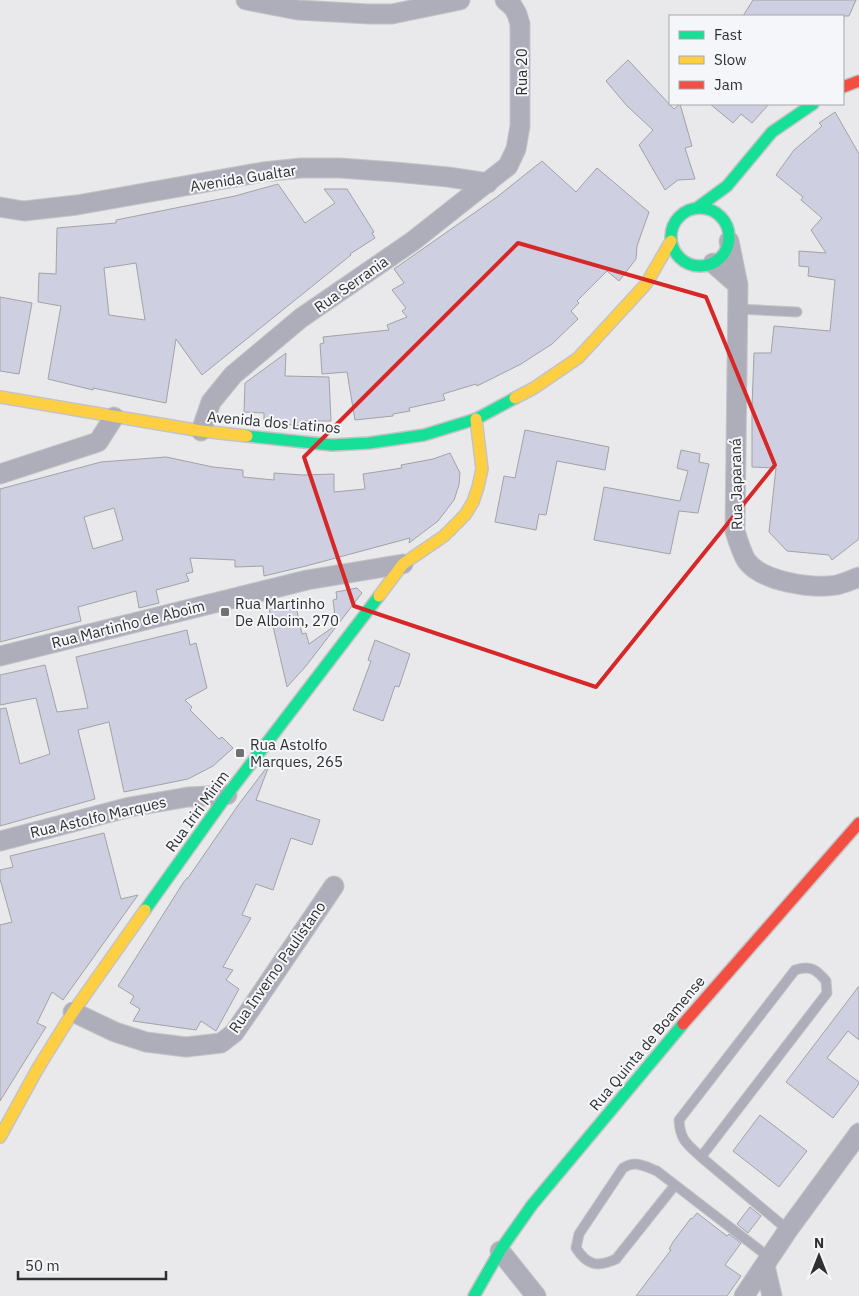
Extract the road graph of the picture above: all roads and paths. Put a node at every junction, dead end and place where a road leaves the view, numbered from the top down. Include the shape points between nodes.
1 (246, 0) edge
2 (460, 0) edge
3 (505, 0) edge
4 (859, 81) edge
5 (844, 87) edge
6 (812, 105) edge
7 (516, 149) joint
8 (488, 184) junction
9 (727, 186) junction
10 (0, 207) edge
11 (697, 208) junction
12 (728, 232) junction
13 (671, 241) junction
14 (704, 264) junction
15 (679, 272) dead end
16 (662, 278) dead end
17 (646, 284) junction
18 (738, 285) junction
19 (738, 309) junction
20 (797, 312) dead end
21 (0, 397) edge
22 (114, 417) junction
23 (476, 419) junction
24 (201, 431) junction
25 (0, 474) edge
26 (403, 564) junction
27 (859, 577) edge
28 (0, 656) edge
29 (226, 795) junction
30 (859, 824) edge
31 (0, 841) edge
32 (334, 886) dead end
33 (74, 1012) junction
34 (859, 1133) edge
35 (0, 1137) edge
36 (701, 1157) junction
37 (675, 1185) junction
38 (788, 1230) junction
39 (500, 1251) junction
40 (767, 1262) junction
41 (474, 1296) edge
42 (536, 1296) edge
43 (744, 1296) edge
44 (772, 1296) edge

1 - 2 street via 298,10 368,14 392,14
3 - 7 street, Rua 20 via 513,7 520,24 520,126
4 - 5 street
6 - 9 street, Avenida dos Latinos via 772,132
7 - 8 street, Rua Serrania via 508,166
8 - 10 street, Avenida Gualtar via 395,172 301,168 77,205 24,211
8 - 24 street, Rua Serrania via 301,318 233,375 211,402
9 - 11 street, Avenida dos Latinos
9 - 12 street
11 - 12 street via 705,208 721,216
11 - 13 street, Avenida dos Latinos via 679,216 671,232
12 - 14 street via 726,250 720,258
12 - 18 street, Rua Japaraná
13 - 14 street via 677,256 686,263
13 - 17 street, Avenida dos Latinos
14 - 15 street
14 - 18 street
16 - 17 street, Avenida dos Latinos
17 - 23 street, Avenida dos Latinos via 578,358 534,388
18 - 19 street, Rua Japaraná
19 - 20 lane
19 - 27 street, Rua Japaraná via 735,531 740,548 747,562 762,573 792,583 837,585
21 - 22 street, Avenida dos Latinos
22 - 24 street, Avenida dos Latinos
22 - 25 street via 98,442
23 - 24 street, Avenida dos Latinos via 424,435 332,445
23 - 26 street, Rua Iriri Mirim via 482,468 476,498 460,523
26 - 28 street, Rua Martinho de Aboim via 307,580
26 - 29 street, Rua Iriri Mirim
29 - 31 street, Rua Astolfo Marques via 188,797 130,807
29 - 33 street, Rua Iriri Mirim
30 - 39 street, Rua Quinta de Boamense via 657,1052 534,1203
32 - 33 street, Rua Inverno Paulistano via 234,1033 220,1043 186,1047 146,1042 115,1032
33 - 35 street, Rua Iriri Mirim
34 - 38 street
36 - 36 lane via 827,993 826,981 812,968 795,970 679,1120 684,1142
36 - 38 lane
37 - 37 lane via 616,1259 606,1264 593,1264 582,1258 576,1248 579,1234 623,1168 637,1163 657,1171
37 - 40 lane
38 - 40 street
39 - 41 street, Rua Quinta de Boamense
39 - 42 street
40 - 43 street
40 - 44 street

